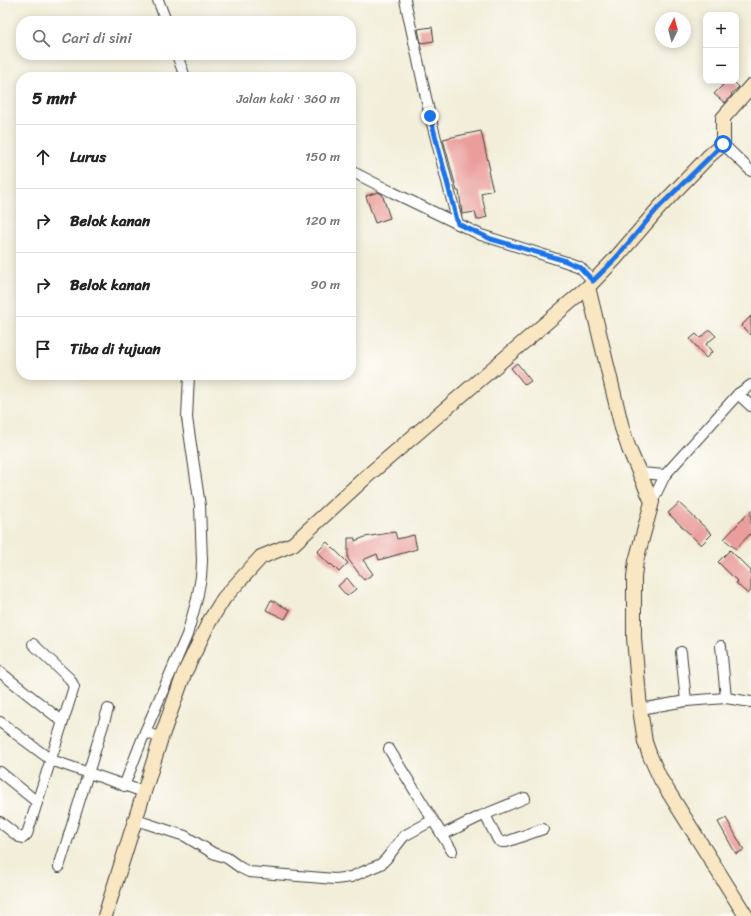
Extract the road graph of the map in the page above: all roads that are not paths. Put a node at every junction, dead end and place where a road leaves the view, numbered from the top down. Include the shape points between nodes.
1 (158, 0) edge
2 (405, 0) edge
3 (164, 16) edge
4 (179, 60) edge
5 (183, 72) edge
6 (751, 86) edge
7 (723, 144) junction
8 (751, 171) edge
9 (356, 174) edge
10 (458, 224) junction
11 (591, 284) junction
12 (189, 380) edge
13 (751, 385) edge
14 (738, 394) junction
15 (751, 406) edge
16 (640, 473) junction
17 (665, 475) junction
18 (652, 502) junction
19 (33, 644) dead end
20 (721, 646) dead end
21 (681, 652) dead end
22 (0, 672) edge
23 (726, 698) junction
24 (686, 701) junction
25 (751, 702) edge
26 (108, 709) dead end
27 (640, 709) junction
28 (0, 722) edge
29 (63, 722) junction
30 (145, 732) junction
31 (161, 738) junction
32 (389, 749) dead end
33 (51, 760) junction
34 (0, 772) edge
35 (88, 774) junction
36 (124, 786) junction
37 (144, 792) junction
38 (525, 798) dead end
39 (37, 802) junction
40 (485, 815) junction
41 (136, 820) junction
42 (433, 820) junction
43 (0, 822) edge
44 (543, 829) dead end
45 (442, 835) junction
46 (452, 851) dead end
47 (59, 867) dead end
48 (105, 916) edge
49 (746, 916) edge

1 - 3 street
2 - 10 street via 430,116
4 - 5 street
6 - 7 street via 723,118
7 - 8 street
7 - 11 street via 658,208
9 - 10 street
10 - 11 street via 491,239 580,267
11 - 16 street via 622,428
11 - 31 street via 366,477 293,544 261,557 242,576 209,622 184,674
12 - 30 street via 187,418 200,506 201,577 187,635
13 - 14 street
14 - 15 street
14 - 17 street
16 - 17 street
16 - 18 street
17 - 18 street
18 - 27 street via 634,577 634,638
19 - 29 street via 73,683
20 - 23 street
21 - 24 street
22 - 29 street
23 - 24 street
23 - 25 street
24 - 27 street
26 - 35 street
27 - 49 street via 645,742 661,780
28 - 33 street
29 - 33 street
30 - 31 street
30 - 36 street
31 - 37 street
32 - 42 street
33 - 35 street
33 - 39 street
34 - 39 street
35 - 36 street
35 - 47 street
36 - 37 street
37 - 41 street
38 - 40 street
39 - 43 street via 26,837 19,837
40 - 44 street via 498,840 502,842
40 - 45 street
41 - 42 street via 185,836 249,872 335,879 351,877 381,864 404,836
41 - 48 street
42 - 45 street
45 - 46 street

